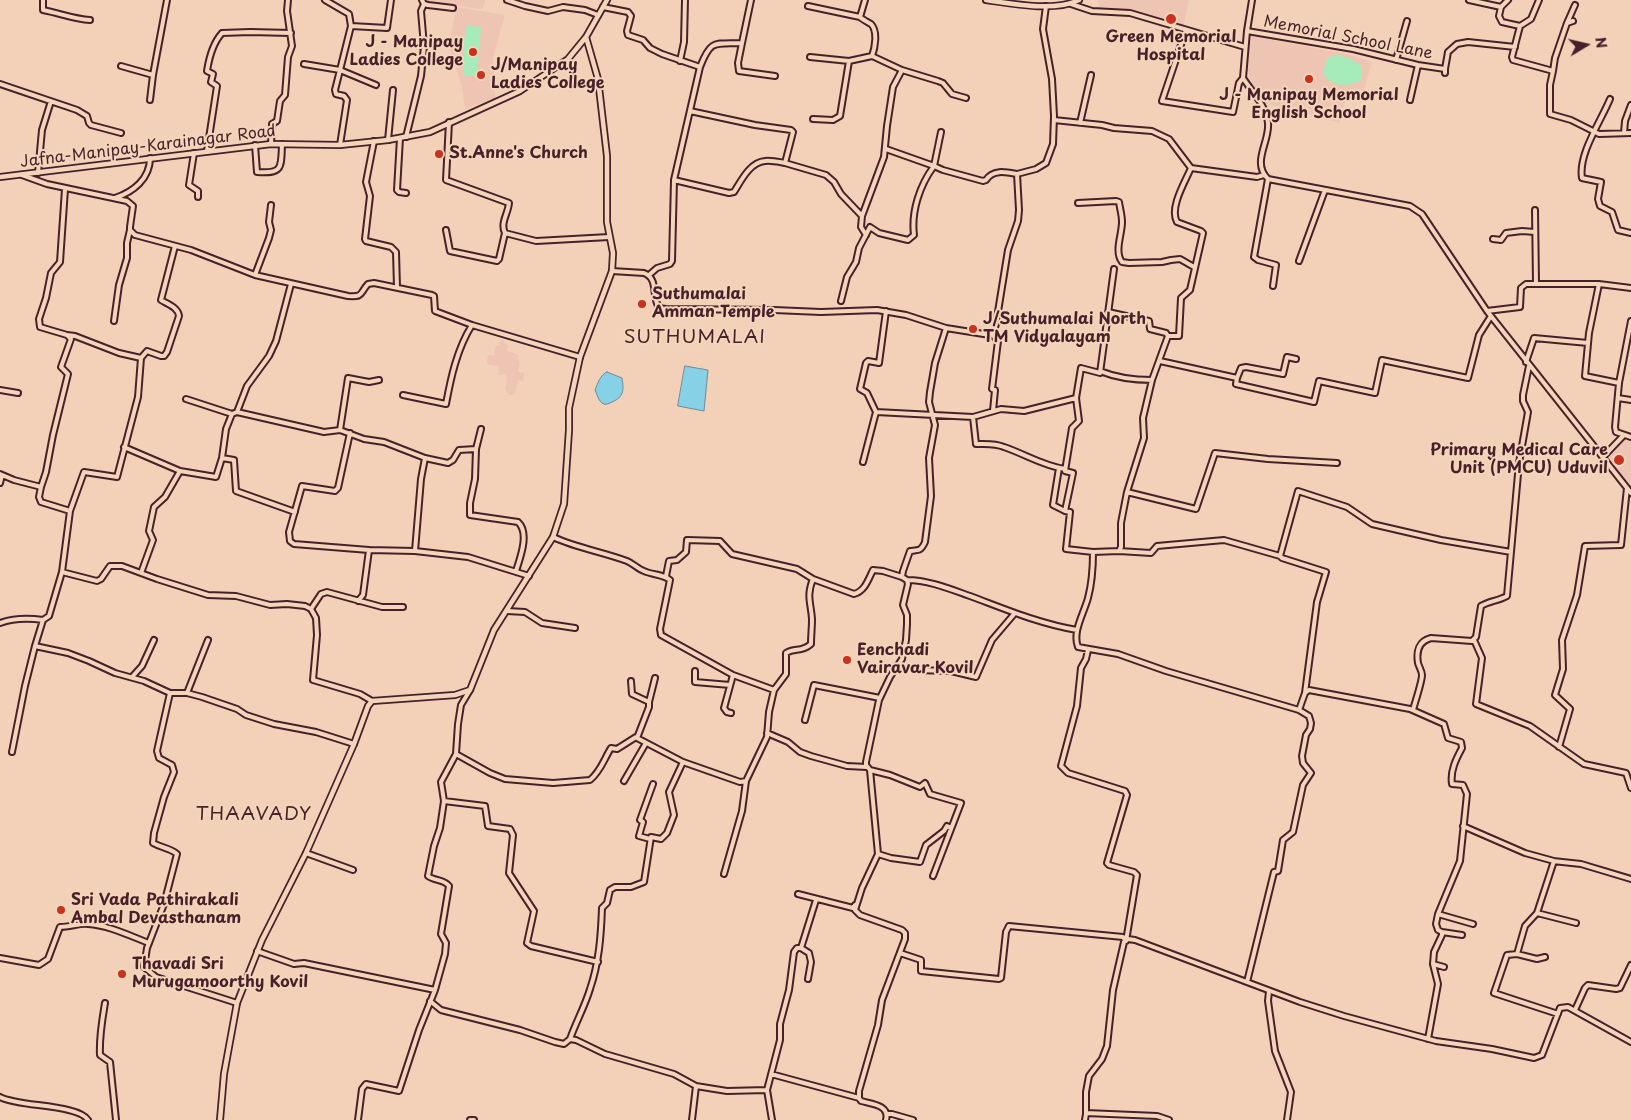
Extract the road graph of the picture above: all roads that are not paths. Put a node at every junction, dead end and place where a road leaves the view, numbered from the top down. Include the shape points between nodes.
1 (43, 0) edge
2 (167, 0) edge
3 (288, 0) edge
4 (325, 0) edge
5 (391, 0) edge
6 (507, 0) edge
7 (607, 0) edge
8 (685, 0) edge
9 (751, 0) edge
10 (865, 0) edge
11 (986, 0) edge
12 (1079, 0) edge
13 (1252, 0) edge
14 (1469, 0) edge
15 (1508, 0) edge
16 (1539, 0) edge
17 (423, 2) edge
18 (1071, 4) junction
19 (1575, 5) dead end
20 (808, 6) dead end
21 (1046, 6) junction
22 (603, 7) junction
23 (453, 8) dead end
24 (1501, 8) junction
25 (598, 15) junction
26 (860, 17) junction
27 (90, 20) dead end
28 (1407, 21) dead end
29 (1573, 21) dead end
30 (1567, 23) junction
31 (351, 26) junction
32 (1520, 26) junction
33 (1186, 30) junction
34 (1247, 31) junction
35 (291, 33) junction
36 (586, 37) junction
37 (742, 43) junction
38 (1245, 47) junction
39 (1515, 47) junction
40 (872, 56) junction
41 (810, 57) dead end
42 (1396, 60) junction
43 (680, 61) junction
44 (849, 61) junction
45 (304, 64) dead end
46 (1418, 65) junction
47 (121, 66) dead end
48 (700, 67) junction
49 (340, 70) junction
50 (902, 70) junction
51 (1553, 71) junction
52 (152, 75) junction
53 (1091, 75) dead end
54 (775, 76) dead end
55 (1242, 78) junction
56 (0, 84) edge
57 (376, 86) dead end
58 (393, 90) dead end
59 (966, 98) dead end
60 (1610, 99) dead end
61 (150, 100) dead end
62 (1410, 100) dead end
63 (51, 101) junction
64 (1631, 105) edge
65 (690, 111) junction
66 (813, 119) dead end
67 (1054, 120) junction
68 (449, 122) junction
69 (1080, 123) junction
70 (941, 132) dead end
71 (1594, 132) junction
72 (121, 133) dead end
73 (1624, 133) junction
74 (1631, 133) edge
75 (406, 137) junction
76 (400, 138) junction
77 (388, 140) junction
78 (374, 141) junction
79 (271, 144) junction
80 (282, 144) junction
81 (255, 146) junction
82 (340, 146) junction
83 (886, 149) junction
84 (207, 151) junction
85 (194, 153) junction
86 (150, 158) junction
87 (785, 163) junction
88 (934, 166) junction
89 (1191, 168) junction
90 (38, 173) junction
91 (1017, 174) junction
92 (22, 175) junction
93 (1264, 175) junction
94 (0, 176) edge
95 (1268, 179) junction
96 (674, 180) junction
97 (65, 189) junction
98 (1324, 190) junction
99 (406, 193) dead end
100 (198, 196) dead end
101 (113, 199) junction
102 (1078, 203) dead end
103 (271, 205) dead end
104 (1535, 210) dead end
105 (862, 216) junction
106 (130, 230) junction
107 (446, 230) dead end
108 (1535, 232) junction
109 (505, 233) junction
110 (1631, 233) edge
111 (866, 235) junction
112 (609, 237) junction
113 (1493, 240) dead end
114 (175, 246) junction
115 (1300, 261) dead end
116 (1194, 267) junction
117 (1114, 269) dead end
118 (612, 270) junction
119 (255, 275) junction
120 (649, 275) junction
121 (1536, 283) junction
122 (291, 284) junction
123 (1599, 284) junction
124 (1273, 286) dead end
125 (397, 287) junction
126 (1631, 288) edge
127 (841, 300) dead end
128 (886, 311) junction
129 (1487, 311) junction
130 (1108, 312) junction
131 (1491, 316) junction
132 (114, 321) dead end
133 (1631, 321) edge
134 (472, 325) junction
135 (946, 328) junction
136 (991, 333) junction
137 (67, 334) junction
138 (1185, 335) dead end
139 (1168, 336) junction
140 (1179, 336) junction
141 (1588, 343) junction
142 (580, 357) junction
143 (141, 358) junction
144 (1296, 359) dead end
145 (1160, 361) junction
146 (1528, 364) junction
147 (1100, 371) junction
148 (1237, 378) junction
149 (378, 380) dead end
150 (1152, 380) junction
151 (1619, 383) junction
152 (0, 390) edge
153 (18, 393) dead end
154 (403, 395) dead end
155 (1076, 398) junction
156 (1618, 398) junction
157 (186, 399) dead end
158 (1631, 400) edge
159 (993, 411) junction
160 (237, 412) junction
161 (876, 412) junction
162 (232, 414) junction
163 (933, 415) junction
164 (973, 417) junction
165 (480, 429) dead end
166 (340, 430) junction
167 (350, 433) junction
168 (1623, 436) junction
169 (1631, 437) edge
170 (124, 447) junction
171 (476, 449) junction
172 (1603, 457) junction
173 (222, 458) junction
174 (425, 458) junction
175 (863, 462) dead end
176 (1337, 463) dead end
177 (1059, 468) junction
178 (1065, 469) junction
179 (180, 471) junction
180 (1, 474) edge
181 (0, 483) edge
182 (1631, 484) edge
183 (1626, 486) junction
184 (41, 487) junction
185 (1127, 492) junction
186 (1631, 493) edge
187 (1065, 511) junction
188 (70, 512) junction
189 (295, 512) junction
190 (553, 538) junction
191 (369, 550) junction
192 (415, 551) junction
193 (1119, 551) junction
194 (1094, 552) junction
195 (1511, 552) junction
196 (1280, 556) junction
197 (62, 572) junction
198 (516, 572) junction
199 (141, 573) junction
200 (529, 576) junction
201 (666, 576) junction
202 (902, 577) junction
203 (813, 579) junction
204 (907, 580) junction
205 (358, 601) junction
206 (403, 608) dead end
207 (311, 609) junction
208 (507, 611) junction
209 (1015, 613) junction
210 (43, 620) junction
211 (0, 623) edge
212 (575, 628) dead end
213 (1077, 630) junction
214 (154, 640) dead end
215 (208, 640) dead end
216 (1474, 640) junction
217 (36, 646) junction
218 (1088, 650) junction
219 (915, 670) dead end
220 (695, 671) dead end
221 (733, 675) junction
222 (132, 677) junction
223 (655, 678) dead end
224 (631, 681) dead end
225 (730, 685) junction
226 (470, 690) junction
227 (774, 690) junction
228 (1305, 692) junction
229 (170, 693) junction
230 (187, 693) junction
231 (880, 698) junction
232 (372, 701) junction
233 (649, 702) junction
234 (1300, 710) junction
235 (1413, 710) junction
236 (730, 713) dead end
237 (806, 720) dead end
238 (767, 733) junction
239 (636, 737) junction
240 (646, 743) junction
241 (354, 744) junction
242 (1559, 747) junction
243 (12, 752) dead end
244 (456, 754) junction
245 (683, 762) junction
246 (868, 769) junction
247 (624, 781) dead end
248 (746, 781) junction
249 (653, 784) dead end
250 (1631, 788) edge
251 (444, 801) junction
252 (1463, 826) junction
253 (952, 828) junction
254 (650, 839) junction
255 (306, 853) junction
256 (878, 854) junction
257 (1552, 861) junction
258 (353, 870) dead end
259 (724, 874) dead end
260 (934, 876) dead end
261 (1631, 879) edge
262 (798, 894) dead end
263 (816, 900) junction
264 (856, 903) junction
265 (1537, 913) junction
266 (1438, 914) junction
267 (1576, 923) dead end
268 (1473, 924) dead end
269 (1442, 932) junction
270 (1462, 935) dead end
271 (1126, 941) junction
272 (149, 943) junction
273 (801, 948) junction
274 (257, 951) junction
275 (900, 953) junction
276 (1518, 954) junction
277 (1545, 956) dead end
278 (0, 958) edge
279 (598, 962) junction
280 (1433, 964) junction
281 (1631, 965) edge
282 (1444, 967) dead end
283 (808, 979) dead end
284 (1247, 982) junction
285 (435, 990) junction
286 (1269, 991) junction
287 (430, 1001) junction
288 (105, 1003) dead end
289 (237, 1003) junction
290 (1575, 1010) junction
291 (1558, 1014) junction
292 (1428, 1039) junction
293 (570, 1040) junction
294 (1631, 1042) edge
295 (772, 1074) junction
296 (696, 1086) junction
297 (768, 1090) junction
298 (0, 1097) edge
299 (859, 1098) junction
300 (1086, 1113) junction
301 (888, 1114) junction
302 (88, 1120) edge
303 (116, 1120) edge
304 (220, 1120) edge
305 (358, 1120) edge
306 (692, 1120) edge
307 (773, 1120) edge
308 (886, 1120) edge
309 (912, 1120) edge
310 (1085, 1120) edge
311 (1169, 1120) edge
312 (1287, 1120) edge

1 - 27 street via 43,10
2 - 52 street
3 - 35 street
4 - 31 street via 349,14
5 - 31 street via 387,28
6 - 25 street via 548,11 563,8 586,10
7 - 22 main road, Jafna-Manipay-Karainagar Road
8 - 43 street
9 - 37 street
10 - 26 street
11 - 21 main road
12 - 18 main road
13 - 34 street
14 - 24 street
15 - 24 street
16 - 32 street via 1531,19
17 - 23 street
17 - 75 street via 421,76
18 - 21 main road
18 - 33 street via 1092,11 1130,13
19 - 30 street
20 - 26 street
21 - 67 street via 1043,34 1052,79
22 - 25 main road, Jafna-Manipay-Karainagar Road
22 - 43 street via 628,12 631,16 628,35
24 - 32 street via 1499,16 1502,22
25 - 36 main road, Jafna-Manipay-Karainagar Road
26 - 40 street via 872,25 875,32
28 - 42 street
29 - 30 street
30 - 51 street
31 - 49 street
32 - 39 street
33 - 38 street
33 - 55 street via 1162,101 1232,112
34 - 38 street
34 - 42 street, Memorial School Lane via 1353,49
35 - 79 street via 285,95 280,101 277,122 271,127
35 - 84 street via 222,33 218,38 207,71 213,74 210,82 217,86
36 - 68 main road, Jafna-Manipay-Karainagar Road via 568,59 520,91
36 - 112 main road via 598,79 607,156
37 - 48 street via 713,45 707,50
37 - 54 street via 739,71
38 - 55 street
39 - 46 street, Memorial School Lane via 1468,42 1457,44 1448,52 1445,71
39 - 51 street via 1512,57 1516,62
40 - 44 street
40 - 50 street
41 - 44 street
42 - 46 street, Memorial School Lane
43 - 48 street
44 - 66 street via 840,116 833,120
45 - 49 street
46 - 62 street
47 - 52 street
48 - 65 street
49 - 57 street
49 - 82 street via 335,90 347,100
50 - 59 street via 943,83 952,94
50 - 83 street via 893,87
51 - 71 street via 1550,114
52 - 61 street
53 - 69 street
55 - 93 street via 1265,110 1268,125 1261,152
56 - 63 street
58 - 77 street
60 - 71 street
63 - 72 street via 78,110 87,116 91,125
63 - 90 street via 42,130
64 - 73 street
65 - 87 street via 791,130
65 - 96 street
67 - 69 street
67 - 91 street via 1046,163 1036,170
68 - 75 main road, Jafna-Manipay-Karainagar Road via 430,132
68 - 109 street via 446,180 508,203 503,224
69 - 89 street via 1152,131 1169,139
70 - 88 street
71 - 73 street
71 - 110 street via 1583,159 1582,178 1601,182 1600,206 1612,212 1618,230
73 - 74 street
75 - 76 main road, Jafna-Manipay-Karainagar Road
76 - 77 main road, Jafna-Manipay-Karainagar Road
76 - 99 street via 397,190
77 - 78 main road, Jafna-Manipay-Karainagar Road
78 - 82 main road, Jafna-Manipay-Karainagar Road
78 - 125 street via 366,182 370,196 365,239 391,247 396,252
79 - 80 main road, Jafna-Manipay-Karainagar Road
79 - 81 main road, Jafna-Manipay-Karainagar Road
80 - 81 street via 279,167 272,173 257,172
80 - 82 main road, Jafna-Manipay-Karainagar Road
81 - 84 main road, Jafna-Manipay-Karainagar Road
83 - 88 street
83 - 105 street
84 - 85 main road, Jafna-Manipay-Karainagar Road
85 - 86 main road, Jafna-Manipay-Karainagar Road
85 - 100 street via 189,185 198,191
86 - 90 main road, Jafna-Manipay-Karainagar Road
86 - 101 street via 147,172 137,186
87 - 96 street via 763,161 746,173 734,192 729,193
87 - 105 street via 826,175
88 - 91 street via 983,181 993,173
88 - 111 street via 918,199 914,235 908,240 870,227
89 - 93 street via 1257,177
89 - 116 street via 1176,200 1175,219 1203,233
90 - 92 main road, Jafna-Manipay-Karainagar Road
91 - 136 street via 1018,221 1006,258 996,324
92 - 94 main road, Jafna-Manipay-Karainagar Road
92 - 97 street
93 - 95 street
95 - 98 street
95 - 124 street via 1254,256 1276,265
96 - 120 street via 672,261
97 - 101 street
97 - 137 street via 60,262 51,273 38,324
98 - 115 street
98 - 129 street via 1410,206 1422,214
101 - 106 street via 133,206
102 - 116 street via 1119,202 1122,218 1118,251 1122,262 1180,260
103 - 119 street via 271,230
104 - 108 street
105 - 111 street
106 - 114 street via 135,235
106 - 132 street
107 - 109 street via 450,251 497,261
108 - 113 street via 1506,233 1501,240
108 - 121 street
109 - 112 street via 536,241
111 - 127 street via 856,262 846,277
112 - 118 main road via 613,253
114 - 119 street
114 - 143 street via 161,300 175,308 179,316 164,356 147,352
116 - 140 street via 1190,290 1181,298
117 - 130 street
118 - 120 street
118 - 142 main road
119 - 122 street
120 - 128 street via 654,280 654,297 659,308
121 - 123 street
121 - 129 street via 1520,288 1520,307
122 - 125 street via 348,296 362,295 368,284
122 - 160 street via 276,341 247,386
123 - 126 street
123 - 141 street
125 - 134 street via 434,296 436,311
128 - 135 street
128 - 161 street via 879,362 866,363 860,389 867,393
129 - 131 street
130 - 139 street via 1149,321 1150,328
130 - 147 street
131 - 146 street
131 - 148 street via 1479,335 1468,378 1382,360 1375,393 1319,381 1314,402 1236,384
133 - 151 street
134 - 142 street
134 - 154 street via 453,370 446,404
135 - 136 street via 983,335
135 - 163 street via 930,392
136 - 159 street via 998,341 992,389 995,390
137 - 143 street
137 - 184 street via 70,339 62,367 68,374 68,381
138 - 140 street
139 - 140 street
139 - 145 street
141 - 146 street via 1534,338
141 - 151 street via 1585,376
142 - 190 main road via 569,408 564,504
143 - 170 street via 138,397
144 - 148 street via 1287,357 1283,374 1246,367 1241,368
145 - 148 street
145 - 150 street
146 - 172 street
146 - 195 street via 1523,401 1528,412 1519,463
147 - 150 street via 1113,376
147 - 155 street via 1080,368
149 - 166 street via 369,382 348,378
150 - 185 street via 1143,418 1144,438
151 - 156 street
152 - 153 street
155 - 159 street via 1024,411
155 - 178 street via 1079,421 1072,428
156 - 158 street
156 - 168 street via 1615,427 1616,432
157 - 162 street
159 - 164 street
160 - 162 street
160 - 166 street via 324,432
161 - 163 street
161 - 175 street
162 - 173 street
163 - 164 street
163 - 202 street via 934,433 928,468 932,486 924,542 919,551 910,551
164 - 177 street via 976,444 1004,447
165 - 171 street
166 - 167 street
167 - 174 street via 404,448
167 - 189 street via 336,491 302,486
168 - 169 street
168 - 172 street
170 - 179 street
170 - 188 street via 117,477 84,472
171 - 174 street via 459,450 448,462
171 - 198 street via 470,515 522,525 524,533
172 - 183 street
173 - 179 street via 217,476 213,478
173 - 189 street via 234,460 236,491
174 - 192 street
176 - 185 street via 1216,453 1196,509
177 - 178 street
177 - 187 street via 1054,505
178 - 187 street via 1073,473
179 - 199 street via 165,497 154,507 149,530 153,540
180 - 181 street
180 - 184 street
182 - 183 street
183 - 186 street
183 - 242 street via 1621,545 1585,546 1577,595 1562,640 1563,669 1555,696 1570,709
184 - 188 street via 41,502
185 - 193 street
187 - 194 street via 1070,512 1066,549
188 - 197 street
189 - 191 street via 290,532 290,541 294,544
190 - 200 main road
190 - 201 street via 629,562 653,575
191 - 192 street
191 - 205 street
192 - 198 street via 468,557
193 - 194 street
193 - 196 street via 1150,553 1157,546 1224,540
194 - 213 street via 1088,600
195 - 196 street via 1372,524 1347,508 1298,491
195 - 216 street via 1507,596 1480,606
196 - 228 street via 1326,572 1317,602
197 - 199 street via 97,581 113,565
197 - 210 street via 48,616
198 - 200 street
199 - 207 street via 208,595 236,596 270,605 296,605
200 - 208 main road
201 - 203 street via 669,561 677,560 686,552 687,540 720,542 732,554 797,569
201 - 221 street via 670,580 660,629 662,635
202 - 203 street via 874,570 863,590 854,594
202 - 204 street
203 - 227 street via 809,589 811,644 805,650 786,653 786,674
204 - 209 street via 953,590
204 - 231 street via 903,605 906,640 902,659
205 - 206 street via 382,608
205 - 207 street via 324,593
207 - 232 street via 316,618 317,635 313,680 360,694
208 - 212 street via 525,612 542,623
208 - 226 main road via 494,630
209 - 213 street
209 - 219 street via 992,640 976,676 951,671
210 - 211 street
210 - 217 street
213 - 218 street via 1076,644
214 - 222 street via 144,662
215 - 230 street
216 - 235 street via 1424,639 1417,654 1422,675
216 - 242 street via 1482,658 1476,704 1530,726
217 - 222 street
217 - 243 street
218 - 234 street via 1118,654
218 - 271 street via 1081,668 1077,706 1062,766 1068,773 1124,791 1127,795 1107,863 1138,875
220 - 225 street via 695,682
221 - 225 street
221 - 227 street
222 - 229 street
223 - 233 street
224 - 233 street via 632,694
225 - 236 street via 724,708
226 - 232 main road via 455,695
226 - 244 street via 461,705
227 - 238 street
228 - 234 street
228 - 235 street via 1309,690
229 - 230 street
229 - 272 street via 158,751 159,758 172,765 174,772 154,832 154,843 177,854 164,904
230 - 241 street via 274,724
231 - 237 street via 814,685
231 - 246 street via 866,762
232 - 241 main road
233 - 239 street
234 - 284 street via 1309,716 1311,723 1302,756 1311,773 1304,785 1293,832 1283,840 1278,871 1274,872
235 - 252 street via 1444,724 1448,738 1461,742 1462,748 1451,777 1452,784 1463,784 1467,794
238 - 246 street via 811,756
238 - 248 street
239 - 240 street
239 - 244 street via 617,749 611,748 595,776 581,781 553,783 505,779
240 - 245 street
240 - 247 street
241 - 255 main road
242 - 250 street via 1584,764 1626,773
244 - 251 street via 441,782
245 - 248 street via 740,782
245 - 254 street via 669,792 674,815 667,833 661,838
246 - 253 street via 920,787 926,783 930,794 961,803
246 - 256 street
248 - 259 street via 742,811
249 - 254 street via 640,820 643,822 639,836
251 - 279 street via 485,806 488,826 510,829 513,835 509,873 534,911 527,943
251 - 285 street via 428,876 449,886 441,934 446,943 445,954
252 - 257 street
252 - 266 street via 1460,861
253 - 256 street via 947,826 926,845 920,862
253 - 260 street
254 - 279 street via 644,882 610,890 607,903 602,908
255 - 258 street
255 - 274 main road
256 - 264 street
257 - 261 street via 1581,864
257 - 265 street
262 - 263 street
263 - 264 street via 853,908
263 - 273 street
264 - 275 street via 855,910 860,915 905,933
265 - 267 street
265 - 276 street via 1525,926
266 - 268 street
266 - 269 street via 1436,924
269 - 270 street
269 - 280 street
271 - 275 street via 1123,938 1009,926 999,979 921,971 921,960
271 - 284 street via 1135,940
271 - 300 street via 1113,990 1107,1046 1089,1076
272 - 278 street via 85,924 60,927 48,959 39,965
272 - 289 street via 144,967 156,977
273 - 283 street via 809,953
273 - 295 street via 794,952
274 - 285 street via 294,964 304,962
274 - 289 main road
275 - 299 street via 882,1000
276 - 277 street via 1537,958
276 - 291 street via 1507,955 1494,992
279 - 293 street
280 - 282 street
280 - 292 street via 1438,984
281 - 290 street via 1620,988 1588,985
284 - 286 street
285 - 287 street
286 - 292 street
286 - 312 street via 1269,1016 1276,1052 1291,1092
287 - 293 street via 441,1010 555,1042 564,1044
287 - 305 street via 399,1091 366,1084 362,1089
288 - 303 street via 99,1035 100,1055 110,1062
289 - 304 main road via 224,1074
290 - 291 street via 1560,1008
290 - 294 street
291 - 292 street via 1542,1054 1534,1058
293 - 296 street via 674,1074
295 - 297 street
295 - 299 street
296 - 297 street via 727,1091
296 - 306 street
297 - 307 street
298 - 302 street via 72,1111
299 - 301 street via 883,1107
300 - 310 street
300 - 311 street via 1158,1116
301 - 308 street
301 - 309 street

